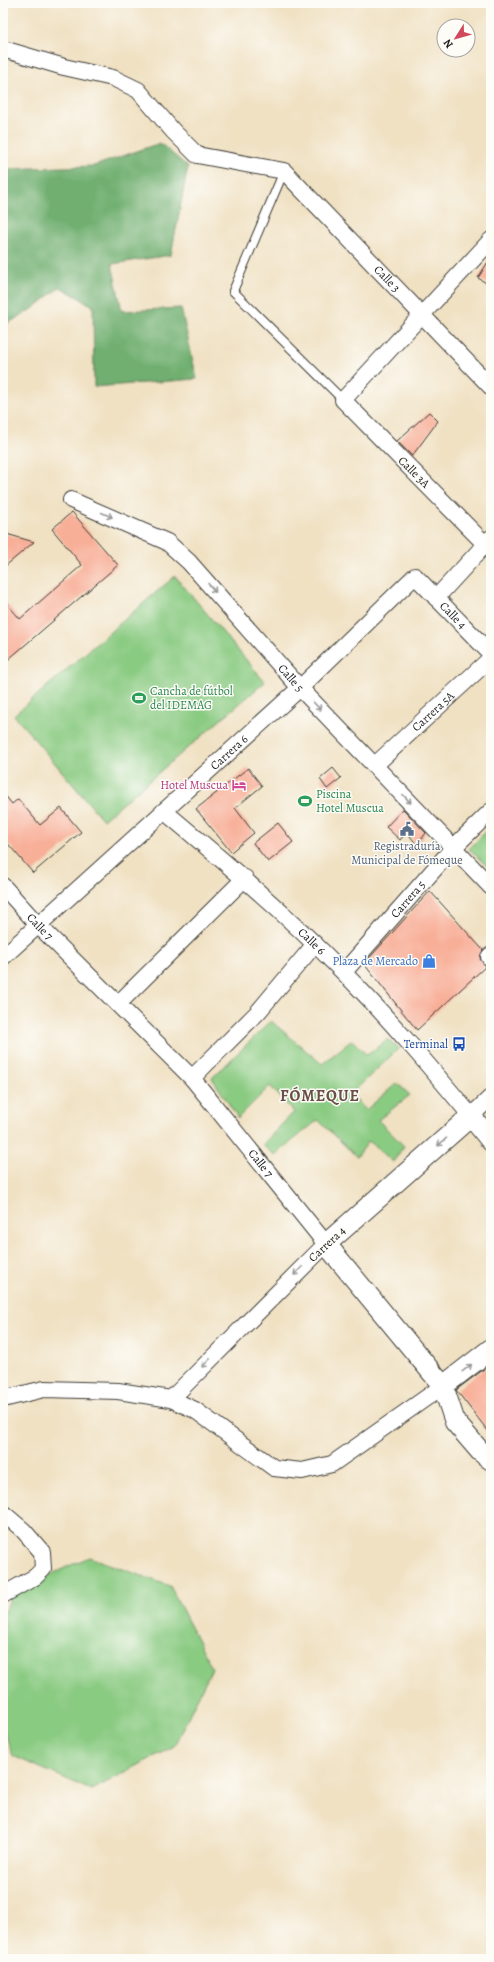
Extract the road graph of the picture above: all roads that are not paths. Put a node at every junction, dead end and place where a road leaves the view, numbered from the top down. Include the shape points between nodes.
1 (3, 49) edge
2 (284, 171) junction
3 (491, 240) edge
4 (422, 315) junction
5 (491, 387) edge
6 (343, 400) junction
7 (70, 500) dead end
8 (488, 541) edge
9 (415, 576) joint
10 (436, 598) junction
11 (491, 654) edge
12 (491, 658) edge
13 (300, 688) junction
14 (375, 765) junction
15 (164, 810) junction
16 (491, 811) edge
17 (453, 848) junction
18 (245, 878) junction
19 (3, 886) edge
20 (491, 887) edge
21 (38, 925) junction
22 (316, 944) junction
23 (3, 957) edge
24 (344, 972) junction
25 (118, 1004) junction
26 (192, 1078) junction
27 (491, 1096) edge
28 (472, 1116) junction
29 (491, 1141) edge
30 (326, 1244) junction
31 (491, 1349) edge
32 (443, 1386) junction
33 (3, 1399) edge
34 (171, 1399) junction
35 (491, 1460) edge
36 (3, 1514) edge
37 (3, 1595) edge

1 - 2 street via 113,78 138,90 197,155
2 - 4 street, Calle 3
2 - 6 lane via 233,291
3 - 4 street
4 - 5 street, Calle 3
4 - 6 street
6 - 8 street, Calle 3A
7 -> 13 street, Calle 5 via 167,542 189,562
8 - 10 street
9 - 10 street, Calle 4
9 - 13 street, Carrera 6
10 - 11 street, Calle 4
12 - 14 street, Carrera 5A
13 -> 14 street, Calle 5
13 - 15 street, Carrera 6
14 -> 17 street, Calle 5
15 - 18 street, Calle 6
15 - 21 street, Carrera 6
16 - 17 street, Carrera 5
17 - 20 street, Calle 5
17 - 24 street, Carrera 5
18 - 22 street, Calle 6
18 - 25 street
19 - 21 street, Calle 7
21 - 23 street, Carrera 6
21 - 25 street, Calle 7
22 - 24 street, Calle 6
22 - 26 street via 258,1012
24 - 28 street, Calle 6 via 410,1043
25 - 26 street, Calle 7
26 - 30 street, Calle 7
27 - 28 street, Carrera 4
28 - 29 street, Calle 6
28 -> 30 street, Carrera 4
30 - 32 street, Calle 7
30 -> 34 street, Carrera 4
32 -> 31 street
32 - 34 street via 332,1464 302,1471 274,1468 195,1410
32 - 35 street, Calle 7 via 455,1422
33 - 34 street via 44,1389 118,1391
36 - 37 street via 23,1530 42,1552 43,1570

